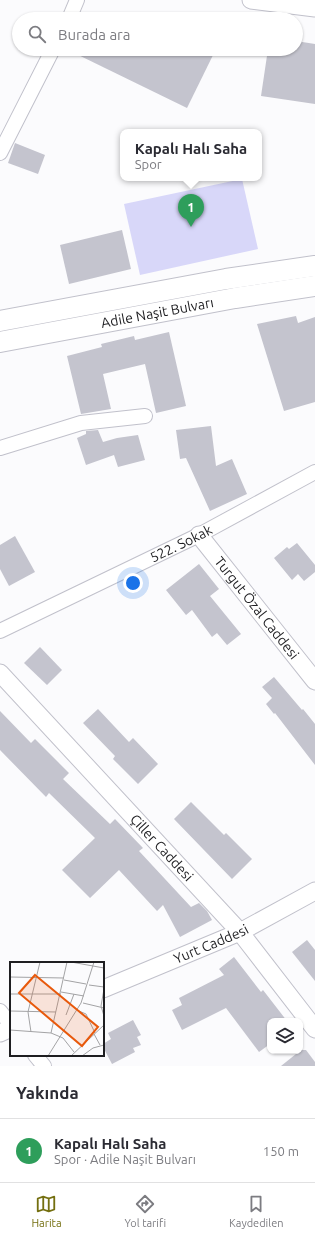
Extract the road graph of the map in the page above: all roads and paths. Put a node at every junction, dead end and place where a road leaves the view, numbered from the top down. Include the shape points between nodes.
1 (77, 0) edge
2 (251, 0) edge
3 (315, 8) edge
4 (72, 12) edge
5 (49, 56) edge
6 (0, 153) edge
7 (315, 266) edge
8 (315, 286) edge
9 (0, 322) edge
10 (0, 342) edge
11 (145, 416) dead end
12 (0, 448) edge
13 (315, 472) edge
14 (199, 535) junction
15 (0, 631) edge
16 (0, 673) edge
17 (315, 681) edge
18 (315, 891) edge
19 (240, 932) junction
20 (104, 989) edge
21 (0, 1011) edge
22 (10, 1025) edge
23 (10, 1027) edge
24 (315, 1029) edge
25 (0, 1033) edge
26 (36, 1056) edge
27 (44, 1066) edge

1 - 4 street
2 - 3 street
5 - 6 street
7 - 9 main road, Adile Naşit Bulvarı via 226,279
8 - 10 main road, Adile Naşit Bulvarı via 235,298
11 - 12 street via 81,423
13 - 14 street, 522. Sokak
14 - 15 street, 522. Sokak
14 - 17 street, Turgut Özal Caddesi
16 - 19 street, Çiller Caddesi
18 - 19 street, Yurt Caddesi
19 - 20 street, Yurt Caddesi
19 - 24 street, Çiller Caddesi
21 - 22 street
23 - 25 street
26 - 27 street

